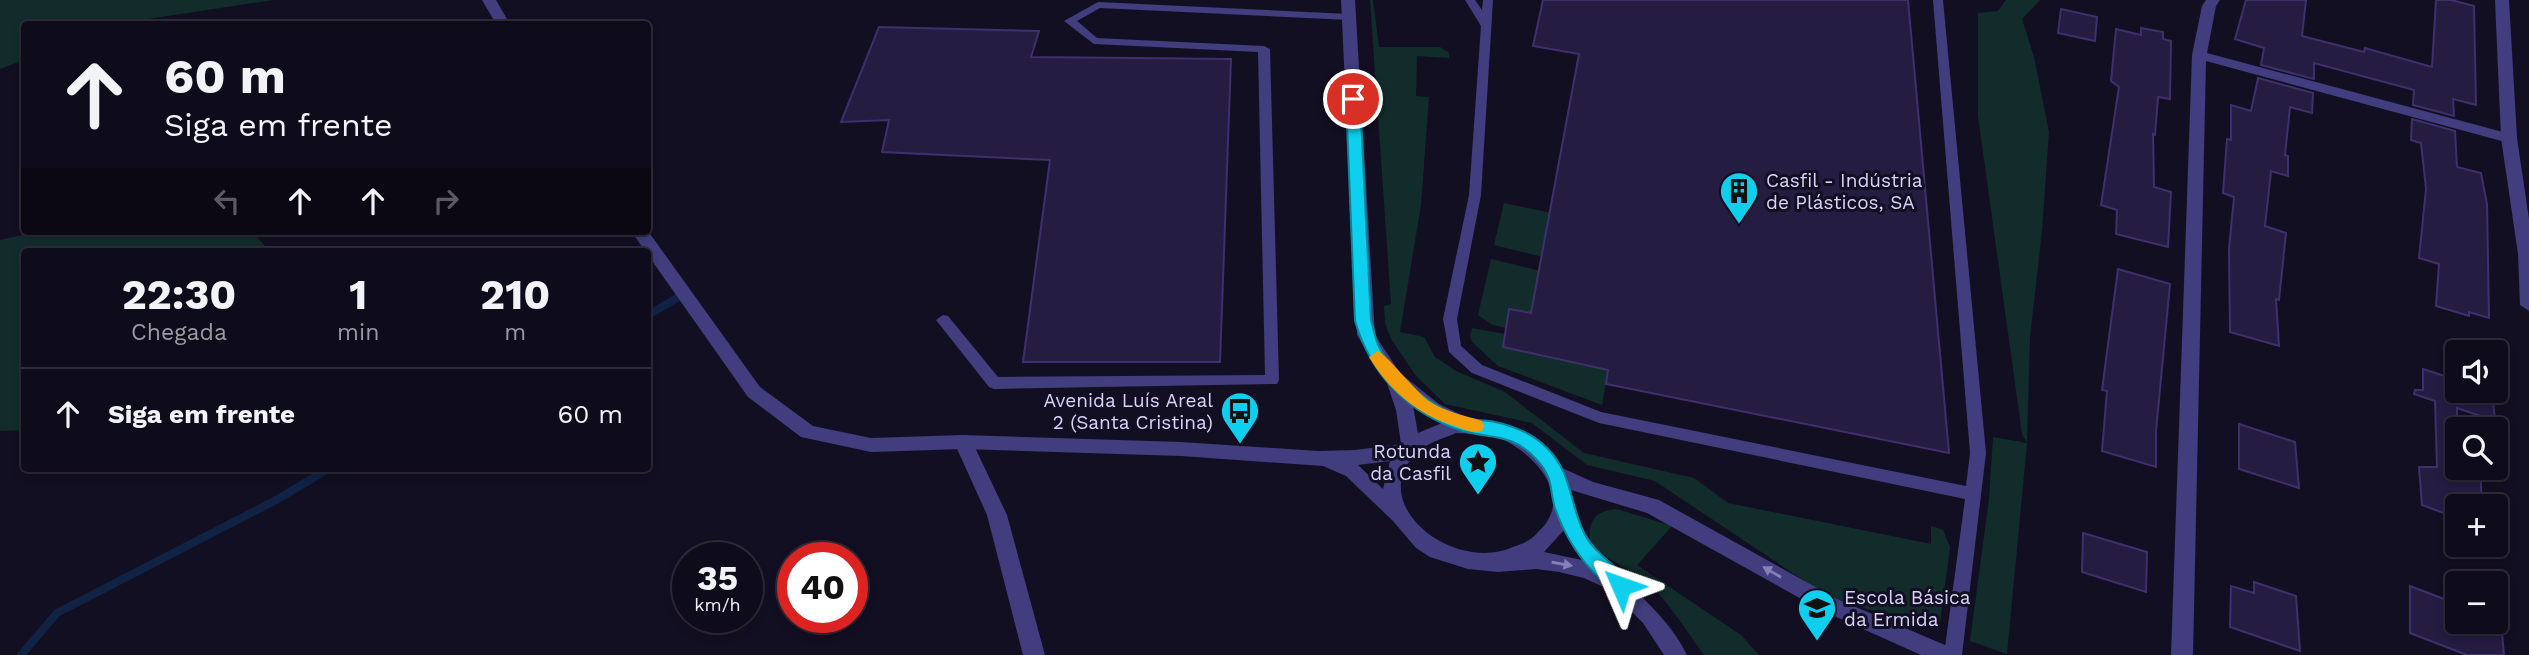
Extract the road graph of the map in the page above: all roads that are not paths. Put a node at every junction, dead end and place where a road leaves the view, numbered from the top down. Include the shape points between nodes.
1 (489, 0) edge
2 (1348, 0) edge
3 (1470, 0) edge
4 (1488, 0) edge
5 (1938, 0) edge
6 (2213, 0) edge
7 (2502, 0) edge
8 (1349, 17) junction
9 (501, 21) edge
10 (1485, 24) junction
11 (2199, 55) junction
12 (2509, 138) junction
13 (651, 250) edge
14 (2529, 305) edge
15 (943, 320) dead end
16 (1395, 380) junction
17 (1466, 425) junction
18 (963, 442) junction
19 (1408, 448) junction
20 (1318, 459) junction
21 (1557, 474) junction
22 (1973, 494) junction
23 (1563, 506) junction
24 (1400, 517) junction
25 (1498, 563) junction
26 (1621, 586) junction
27 (1034, 655) edge
28 (1676, 655) edge
29 (1944, 655) edge
30 (1953, 655) edge
31 (2182, 655) edge

1 - 9 street
2 - 8 street
3 - 10 lane
4 - 10 lane
5 - 22 lane via 1978,453
6 - 11 street
7 - 12 street
8 - 15 lane via 1098,5 1070,21 1094,41 1264,49 1272,380 994,383
8 - 16 street via 1363,321 1372,349
10 - 22 lane via 1475,195 1450,319 1454,348 1477,369 1599,417
11 - 12 street
11 - 31 street
12 - 14 street
13 - 18 street via 754,392 808,432 871,445
16 - 17 street via 1423,406
16 - 19 street via 1405,410
17 - 19 street via 1427,435
17 - 21 street via 1494,428 1520,438 1542,454
18 - 20 street
18 - 27 street via 997,515
19 - 20 street via 1356,458
19 - 24 street via 1392,482
20 - 24 street via 1353,471
21 - 23 street
29 -> 21 street via 1830,606 1652,506 1588,489
22 - 30 lane
23 - 25 street via 1557,526 1544,544
23 - 26 street via 1579,542
24 - 25 street via 1417,538 1440,553 1469,562
25 -> 26 street via 1559,563
26 - 28 street

